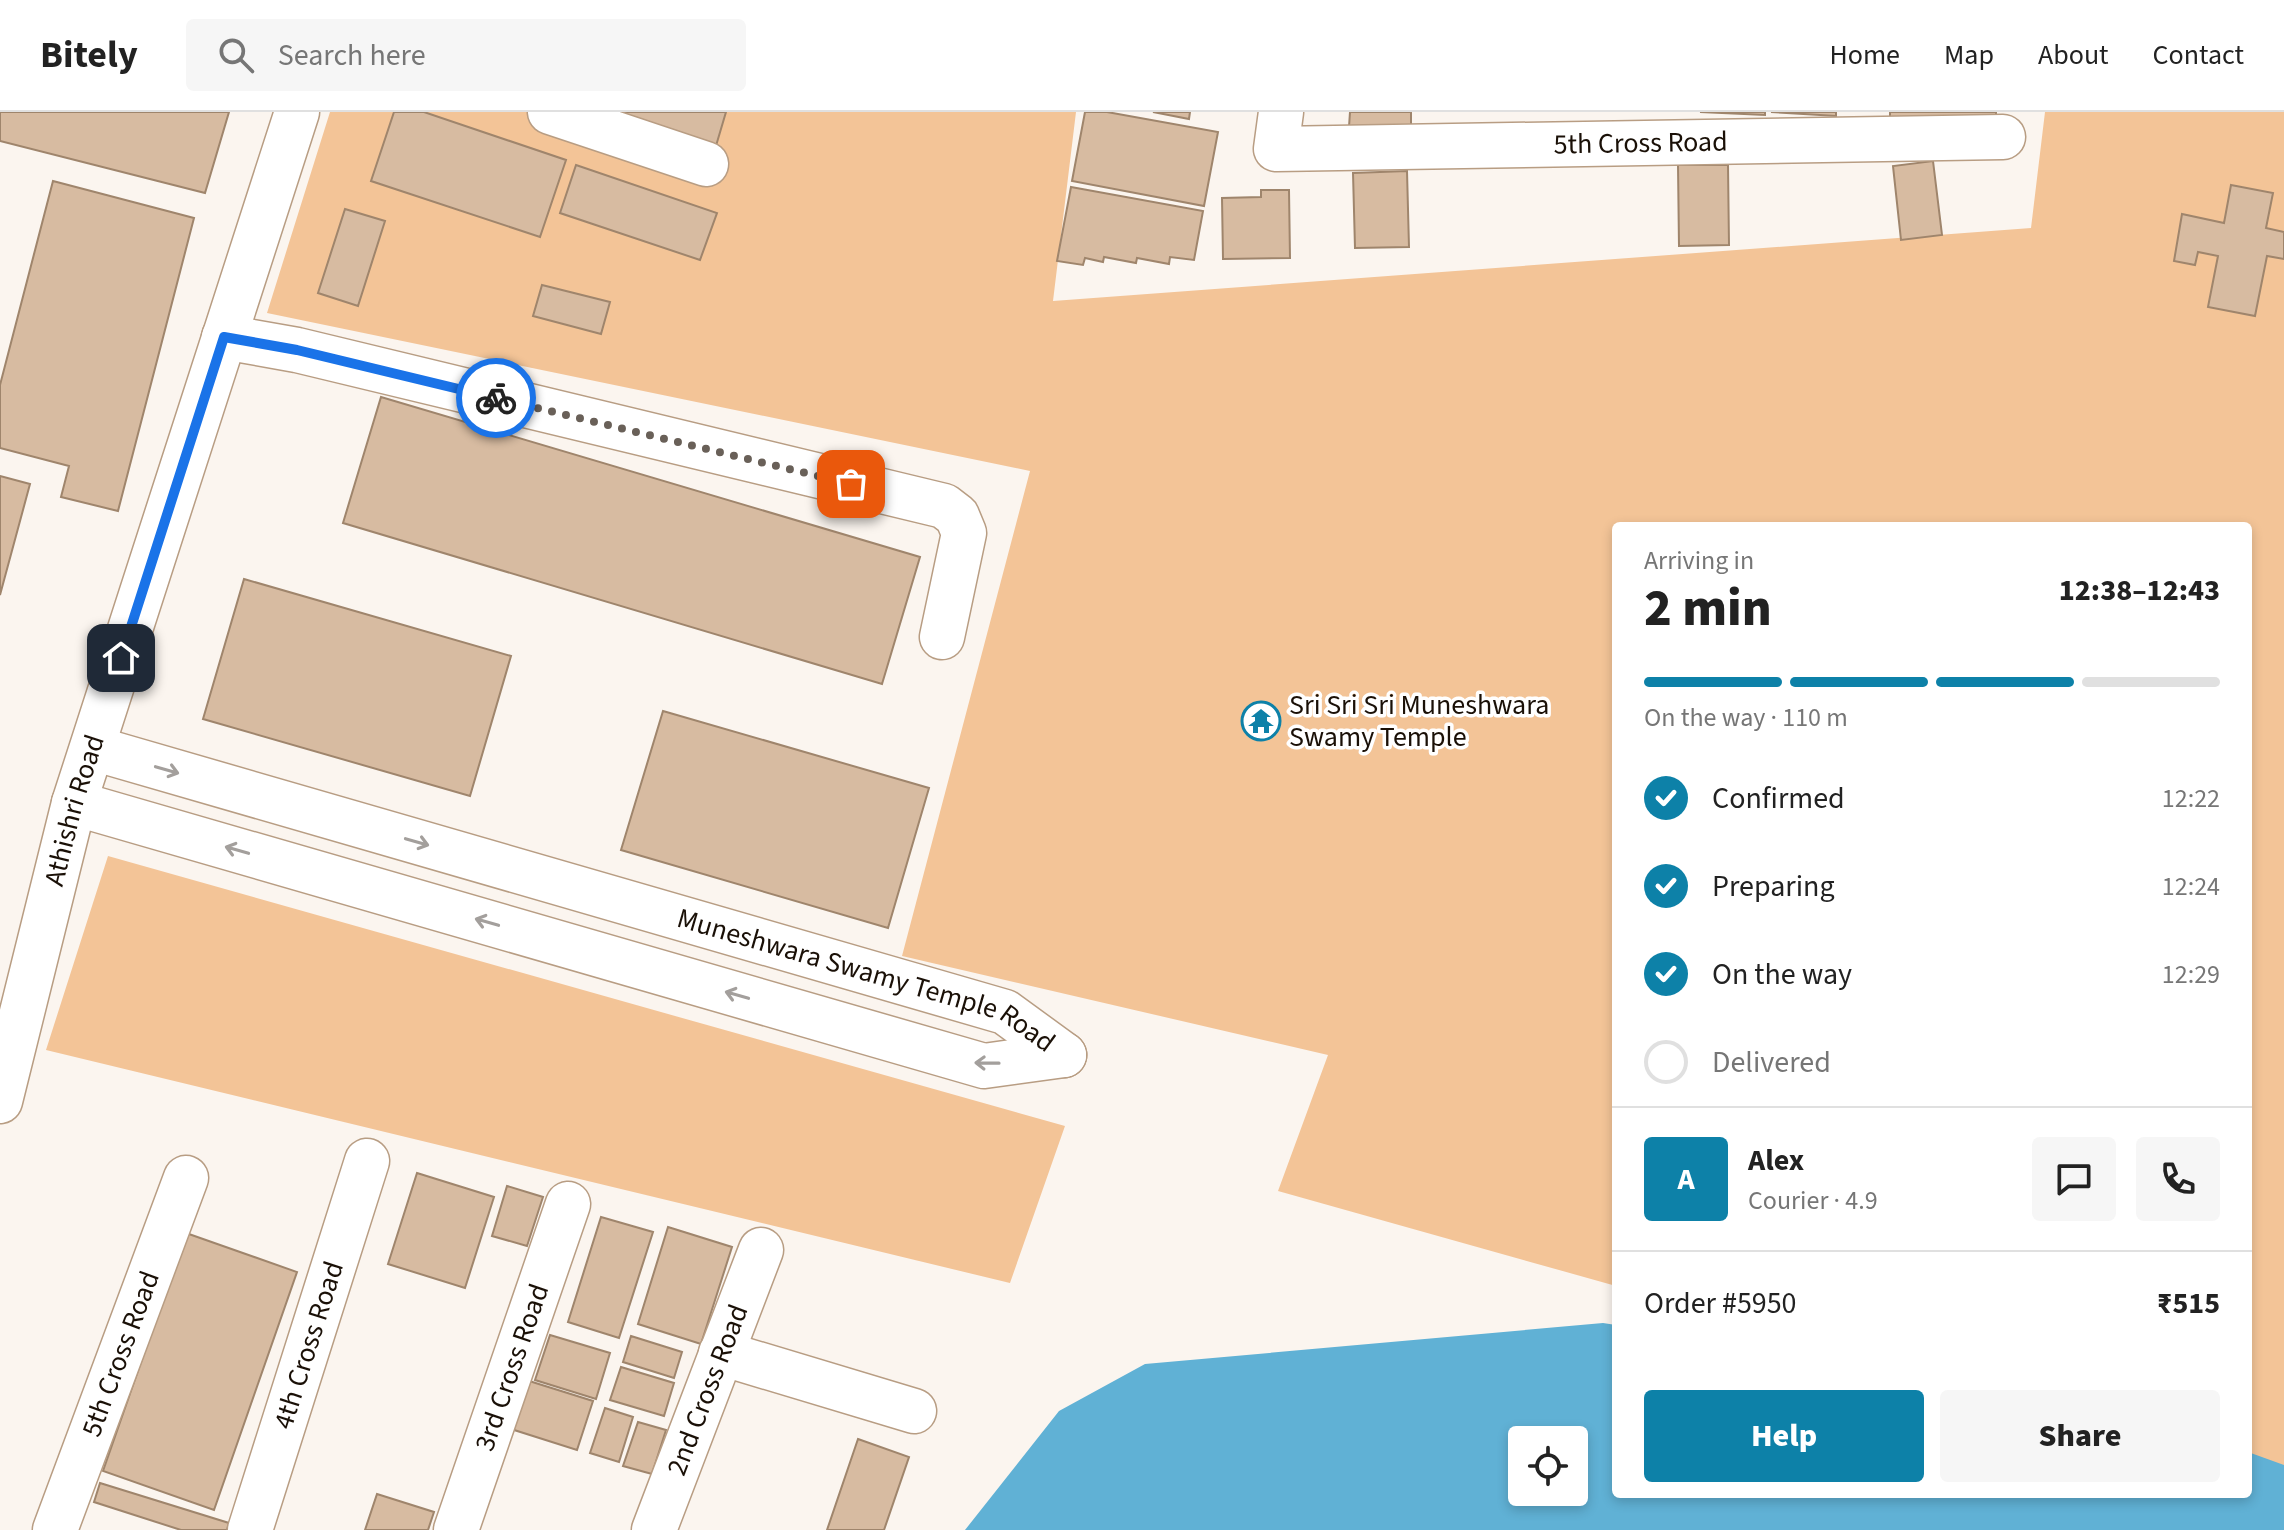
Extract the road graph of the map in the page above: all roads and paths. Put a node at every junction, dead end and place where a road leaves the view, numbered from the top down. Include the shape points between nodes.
1 (297, 112) edge
2 (550, 112) edge
3 (1873, 125) edge
4 (1279, 130) edge
5 (2003, 137) dead end
6 (706, 164) dead end
7 (224, 337) junction
8 (942, 637) dead end
9 (93, 748) junction
10 (74, 803) junction
11 (0, 1101) edge
12 (367, 1161) dead end
13 (186, 1178) dead end
14 (568, 1204) dead end
15 (761, 1250) dead end
16 (721, 1353) junction
17 (914, 1411) dead end
18 (55, 1530) edge
19 (250, 1530) edge
20 (456, 1530) edge
21 (654, 1530) edge

1 - 7 street, Athishri Road
2 - 6 street
3 - 4 street, 5th Cross Road
3 - 5 street, 5th Cross Road
7 - 8 street via 297,350 944,506 957,516 964,533
7 - 9 street, Athishri Road
9 - 10 street, Athishri Road
9 -> 10 street, Muneshwara Swamy Temple Road via 1005,1012 1064,1055 984,1066
10 - 11 street, Athishri Road
12 - 19 street, 4th Cross Road
13 - 18 street, 5th Cross Road
14 - 20 street, 3rd Cross Road
15 - 16 street, 2nd Cross Road
16 - 17 street
16 - 21 street, 2nd Cross Road

